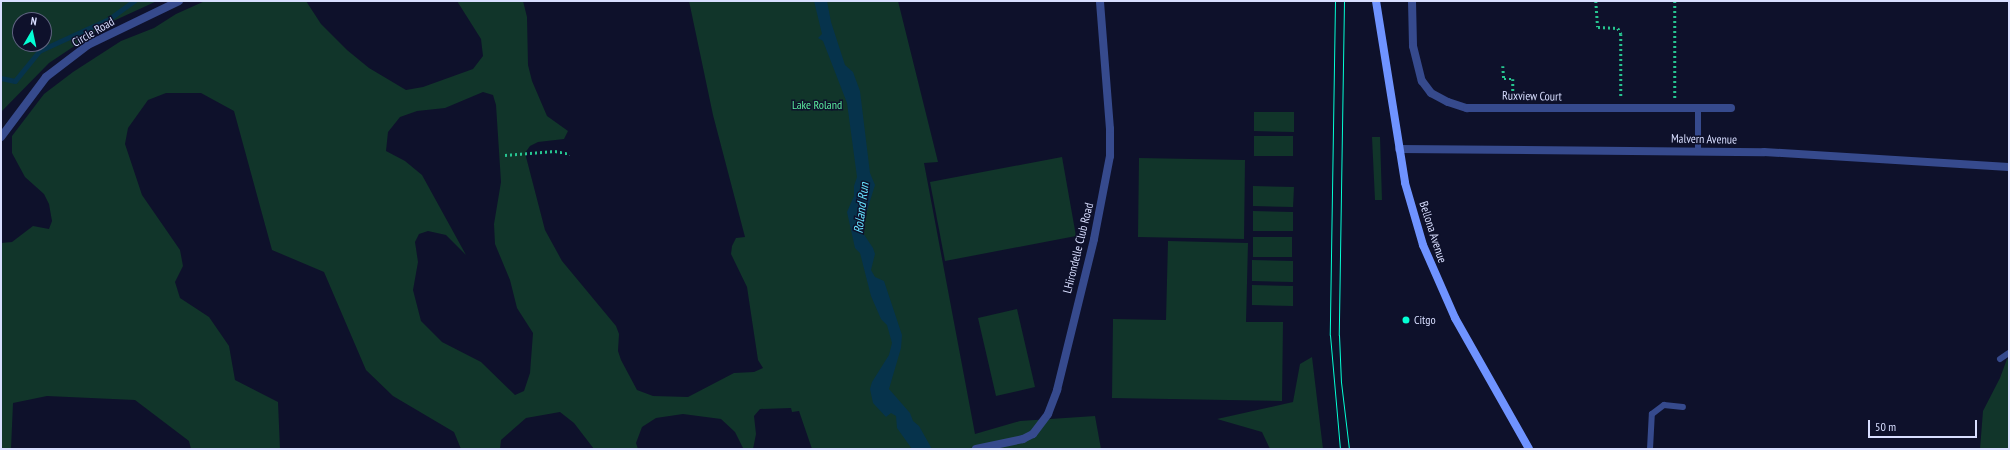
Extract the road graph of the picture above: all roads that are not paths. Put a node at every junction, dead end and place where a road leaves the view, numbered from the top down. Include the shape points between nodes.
1 (179, 1) edge
2 (1100, 1) edge
3 (1376, 1) edge
4 (1412, 1) edge
5 (1698, 108) junction
6 (1732, 108) dead end
7 (1, 137) edge
8 (1399, 149) junction
9 (1698, 150) junction
10 (2009, 167) edge
11 (2009, 353) edge
12 (2000, 359) dead end
13 (1683, 407) dead end
14 (976, 449) edge
15 (1530, 449) edge
16 (1650, 449) edge

1 - 7 street, Circle Road via 88,46 46,77
2 - 14 street, LHirondelle Club Road via 1110,156 1094,239 1057,390 1048,414 1033,434 1023,439
3 - 8 main road, Bellona Avenue
4 - 5 street, Ruxview Court via 1413,46 1422,81 1431,93 1448,102 1467,108
5 - 6 street, Ruxview Court
5 - 9 lane
8 - 9 street, Malvern Avenue
8 - 15 main road, Bellona Avenue via 1413,215 1439,287 1484,373
9 - 10 street, Malvern Avenue via 1819,154
11 - 12 lane
13 - 16 lane via 1664,405 1652,414

